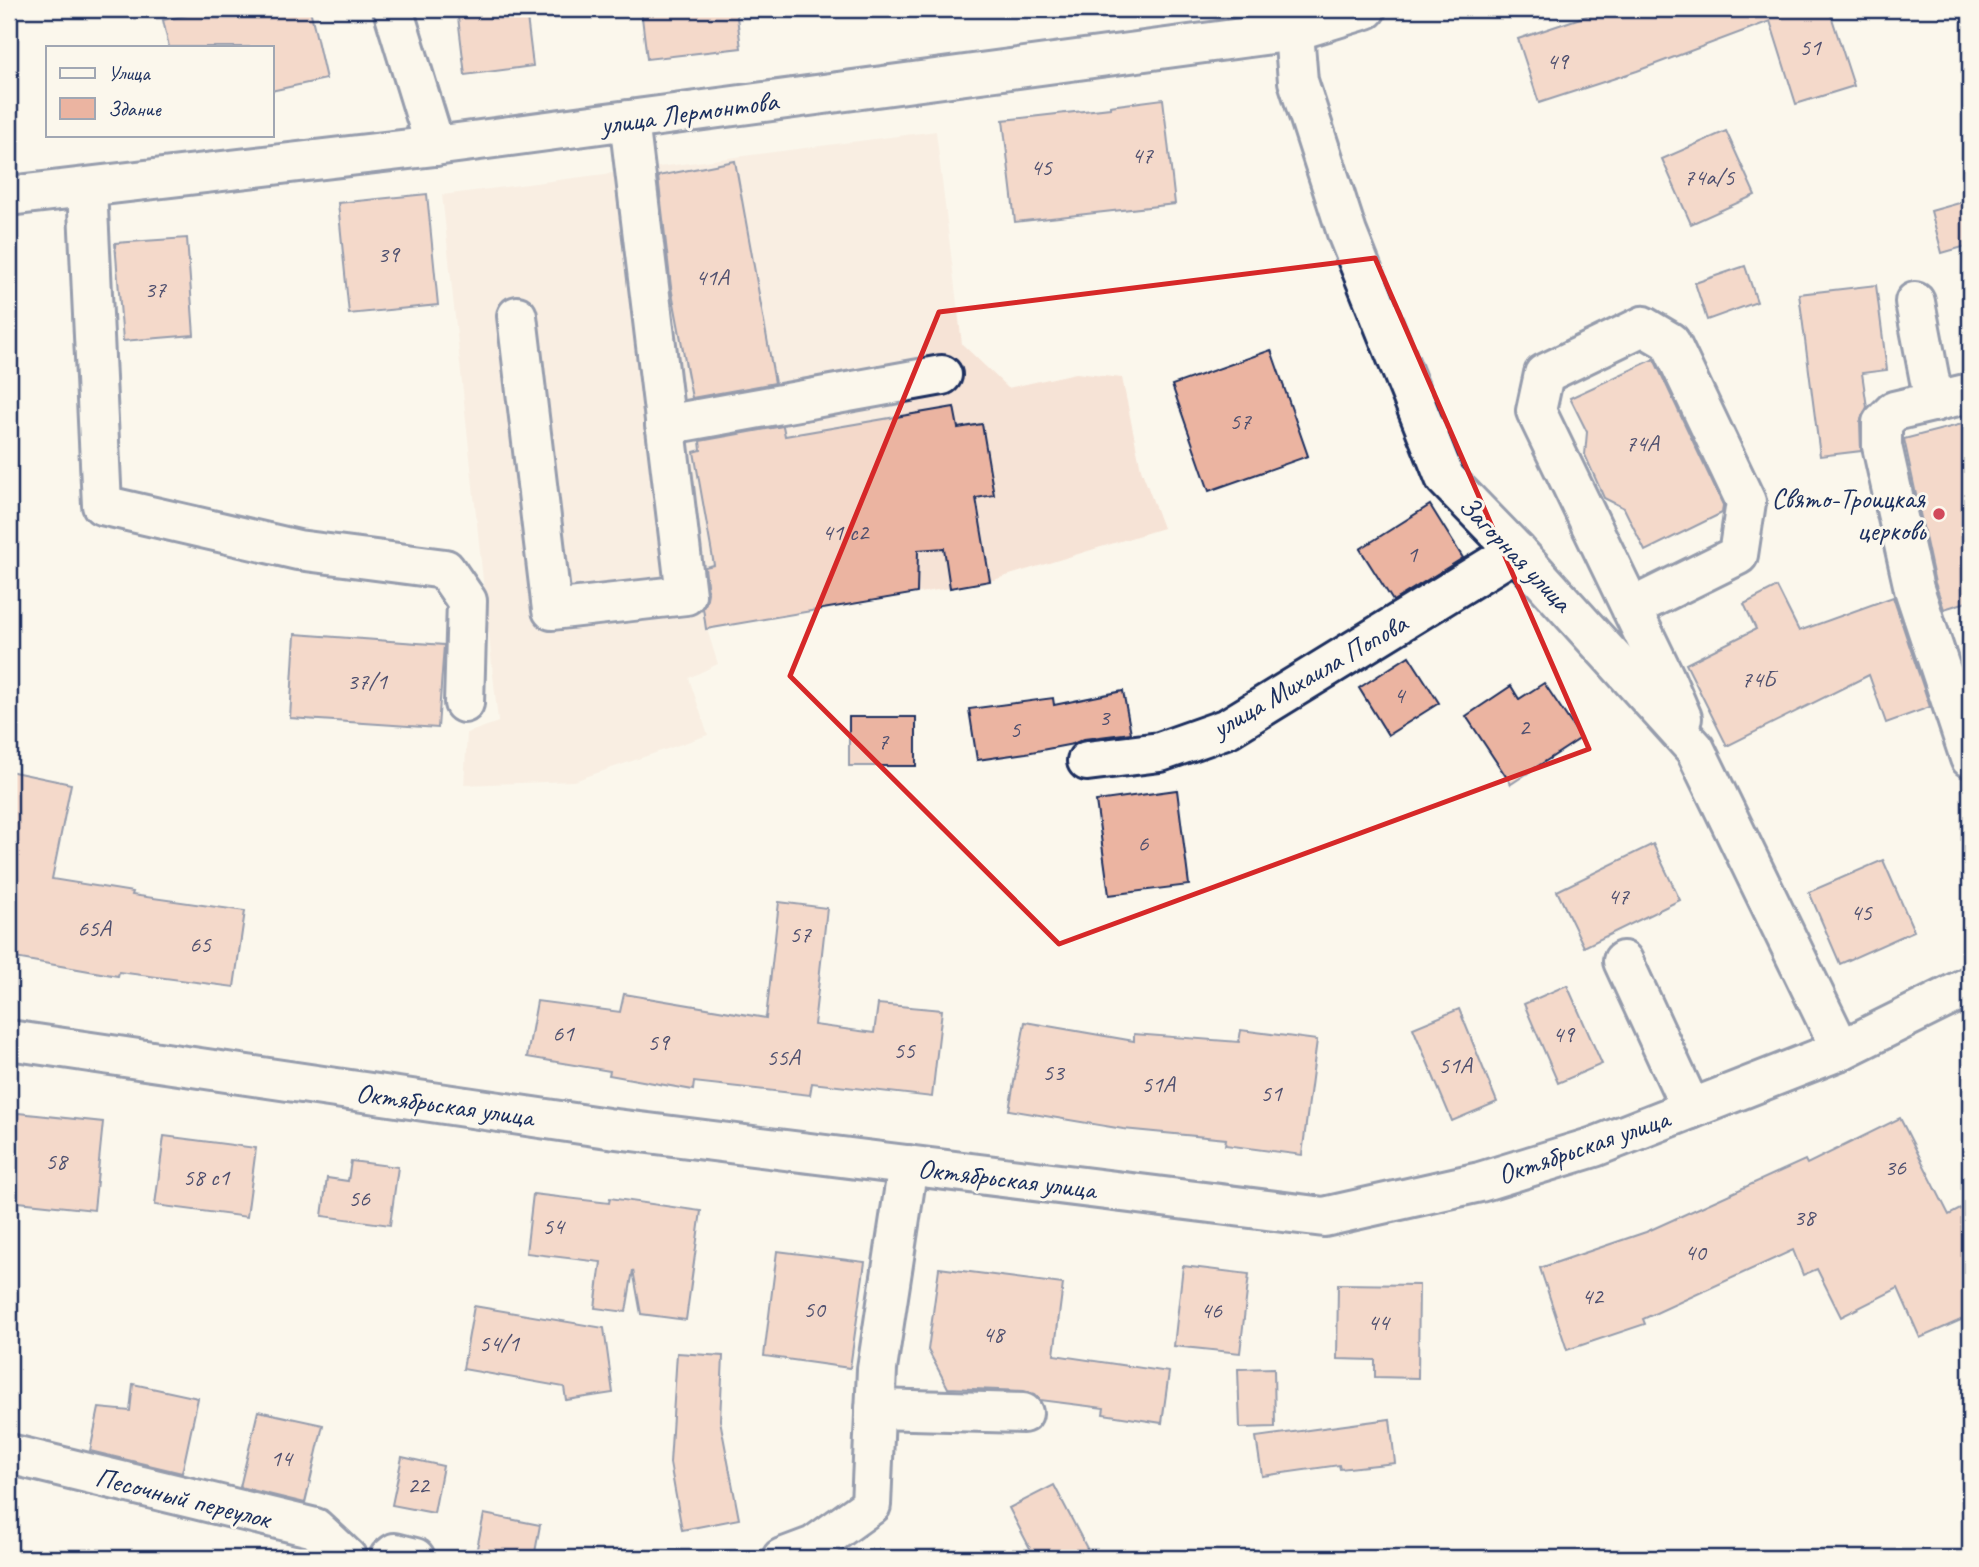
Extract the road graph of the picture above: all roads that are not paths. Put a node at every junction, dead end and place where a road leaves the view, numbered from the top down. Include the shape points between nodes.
1 (393, 9) edge
2 (1366, 9) edge
3 (1293, 20) edge
4 (629, 120) junction
5 (435, 146) junction
6 (87, 188) junction
7 (9, 196) edge
8 (1915, 302) dead end
9 (517, 316) dead end
10 (942, 376) dead end
11 (1952, 398) edge
12 (666, 425) junction
13 (1516, 551) junction
14 (1631, 608) junction
15 (1954, 652) edge
16 (464, 703) dead end
17 (1695, 749) junction
18 (1970, 758) edge
19 (1087, 761) dead end
20 (1623, 961) dead end
21 (1970, 986) edge
22 (9, 1040) edge
23 (1841, 1049) junction
24 (1691, 1109) junction
25 (908, 1166) junction
26 (875, 1409) junction
27 (1023, 1413) dead end
28 (9, 1454) edge
29 (347, 1558) edge
30 (388, 1558) edge
31 (415, 1558) edge
32 (782, 1558) edge

1 - 5 street
2 - 3 street, улица Лермонтова
3 - 4 street, улица Лермонтова
3 - 13 street, Загорная улица via 1298,81 1347,233 1445,478
4 - 5 street, улица Лермонтова
4 - 12 street
5 - 6 street, улица Лермонтова
6 - 7 street, улица Лермонтова
6 - 16 street via 102,505 298,550 445,569 467,601
8 - 11 street
9 - 12 street via 552,610 685,595
10 - 12 street
11 - 15 street via 1895,411 1882,423 1882,446 1914,589
13 - 17 street, Загорная улица
13 - 19 street, улица Михаила Попова via 1228,728 1160,751
14 - 14 street via 1536,411 1544,374 1643,326 1670,342 1746,502 1738,555
14 - 17 street
15 - 18 street
17 - 23 street, Загорная улица
20 - 24 street
21 - 23 street, Октябрьская улица
22 - 25 street, Октябрьская улица via 608,1128
23 - 24 street, Октябрьская улица
24 - 25 street, Октябрьская улица via 1594,1147 1480,1182 1325,1217
25 - 26 street
26 - 27 street
26 - 32 street via 871,1505 814,1545
28 - 29 street, Песочный переулок via 315,1528
30 - 31 street via 395,1553

